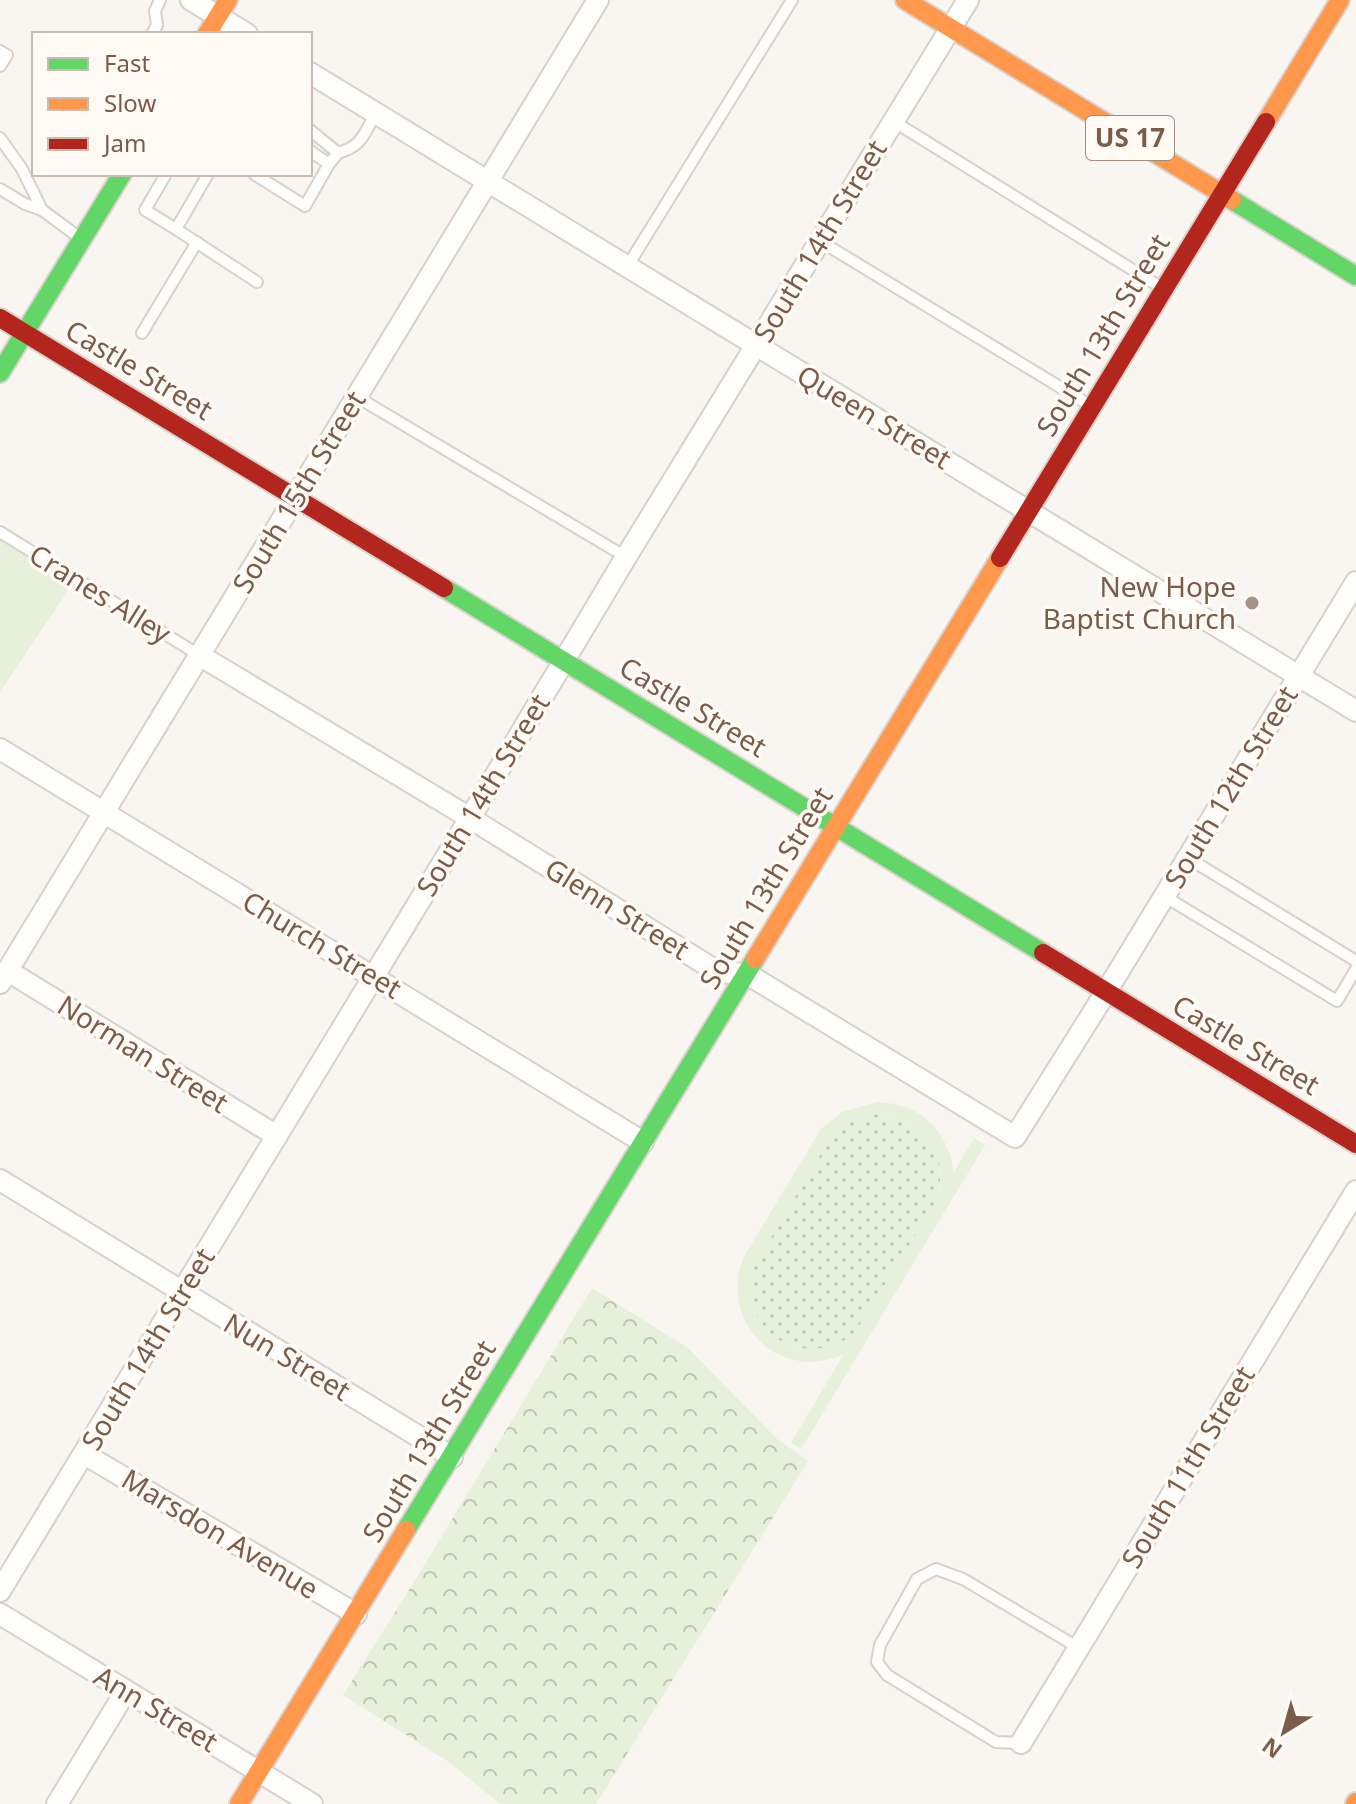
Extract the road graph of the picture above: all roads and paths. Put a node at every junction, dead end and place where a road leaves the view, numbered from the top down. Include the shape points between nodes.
1 (160, 0) edge
2 (191, 0) edge
3 (598, 0) edge
4 (792, 0) edge
5 (905, 0) edge
6 (968, 0) edge
7 (1340, 0) edge
8 (218, 17) edge
9 (951, 29) junction
10 (153, 32) edge
11 (244, 32) edge
12 (0, 51) edge
13 (0, 66) edge
14 (314, 79) edge
15 (376, 113) junction
16 (893, 121) junction
17 (312, 132) edge
18 (1, 142) edge
19 (312, 152) edge
20 (338, 153) junction
21 (329, 164) junction
22 (121, 176) edge
23 (165, 176) edge
24 (207, 176) edge
25 (257, 176) edge
26 (489, 182) junction
27 (0, 189) edge
28 (1221, 193) junction
29 (42, 210) junction
30 (176, 229) junction
31 (81, 239) junction
32 (820, 241) junction
33 (197, 242) junction
34 (627, 267) junction
35 (1356, 276) edge
36 (257, 282) dead end
37 (1164, 289) junction
38 (0, 318) edge
39 (24, 333) junction
40 (142, 333) dead end
41 (757, 346) junction
42 (0, 373) edge
43 (357, 397) junction
44 (1093, 407) junction
45 (296, 499) junction
46 (1029, 511) junction
47 (0, 532) edge
48 (626, 557) junction
49 (1356, 582) edge
50 (199, 655) junction
51 (563, 661) junction
52 (1299, 676) junction
53 (1356, 711) edge
54 (0, 749) edge
55 (104, 812) junction
56 (470, 818) junction
57 (836, 828) junction
58 (1188, 858) junction
59 (1164, 896) junction
60 (1356, 961) edge
61 (1356, 969) edge
62 (747, 974) junction
63 (4, 977) edge
64 (374, 977) junction
65 (1106, 992) junction
66 (277, 1136) junction
67 (643, 1142) junction
68 (1356, 1144) edge
69 (0, 1180) edge
70 (1356, 1191) edge
71 (182, 1293) junction
72 (84, 1454) junction
73 (452, 1457) junction
74 (0, 1591) edge
75 (0, 1614) edge
76 (356, 1614) junction
77 (1079, 1648) junction
78 (126, 1691) junction
79 (1021, 1743) joint
80 (259, 1772) junction
81 (57, 1804) edge
82 (239, 1804) edge
83 (312, 1804) edge

1 - 10 lane
2 - 8 street
3 - 26 street, South 15th Street
4 - 34 lane
5 - 9 street, US 17
6 - 9 street, South 14th Street
7 - 28 street, South 13th Street
8 - 11 street
9 - 16 street, South 14th Street
9 - 28 street, US 17
12 - 13 lane via 7,55
14 - 15 street, Queen Street
15 - 20 lane via 358,145
15 - 26 street, Queen Street
16 - 32 street, South 14th Street
16 - 37 lane
17 - 20 lane
18 - 29 lane via 22,169
19 - 21 lane
20 - 21 lane
21 - 25 lane via 305,206
22 - 31 street
23 - 30 lane via 145,210
24 - 30 lane
26 - 34 street, Queen Street
26 - 43 street, South 15th Street
27 - 29 lane
28 - 35 street, US 17
28 - 37 street, South 13th Street
29 - 31 lane
30 - 33 lane
31 - 39 street
32 - 41 street, South 14th Street
32 - 44 lane
33 - 36 lane
33 - 40 lane
34 - 41 street, Queen Street
37 - 44 street, South 13th Street
38 - 39 street, Castle Street
39 - 42 street
39 - 45 street, Castle Street
41 - 46 street, Queen Street
41 - 48 street, South 14th Street
43 - 45 street, South 15th Street
43 - 48 lane
44 - 46 street, South 13th Street
45 - 50 street, South 15th Street
45 - 51 street, Castle Street
46 - 52 street, Queen Street
46 - 57 street, South 13th Street
47 - 50 lane, Cranes Alley
48 - 51 street, South 14th Street
49 - 52 street, South 12th Street
50 - 55 street, South 15th Street
50 - 56 street, Glenn Street
51 - 56 street, South 14th Street
51 - 57 street, Castle Street
52 - 53 street, Queen Street
52 - 58 street, South 12th Street
54 - 55 street, Church Street
55 - 63 street, South 15th Street
55 - 64 street, Church Street
56 - 62 street, Glenn Street via 718,972
56 - 64 street, South 14th Street
57 - 62 street, South 13th Street
57 - 65 street, Castle Street
58 - 59 street, South 12th Street
58 - 60 lane
59 - 61 lane via 1337,1001
59 - 65 street, South 12th Street
62 - 65 street, Glenn Street via 1015,1137
62 - 67 street, South 13th Street
63 - 66 street, Norman Street
64 - 66 street, South 14th Street
64 - 67 street, Church Street
65 - 68 street, Castle Street
66 - 71 street, South 14th Street
67 - 73 street, South 13th Street
69 - 71 street, Nun Street
70 - 77 street, South 11th Street
71 - 72 street, South 14th Street
71 - 73 street, Nun Street
72 - 74 street, South 14th Street
72 - 76 street, Marsdon Avenue
73 - 76 street, South 13th Street
75 - 78 street, Ann Street
76 - 80 street, South 13th Street
77 - 79 street, South 11th Street
77 - 79 lane via 963,1579 936,1569 917,1579 880,1645 877,1662 887,1675 996,1742
78 - 80 street, Ann Street
78 - 81 street
80 - 82 street, South 13th Street
80 - 83 street, Ann Street

